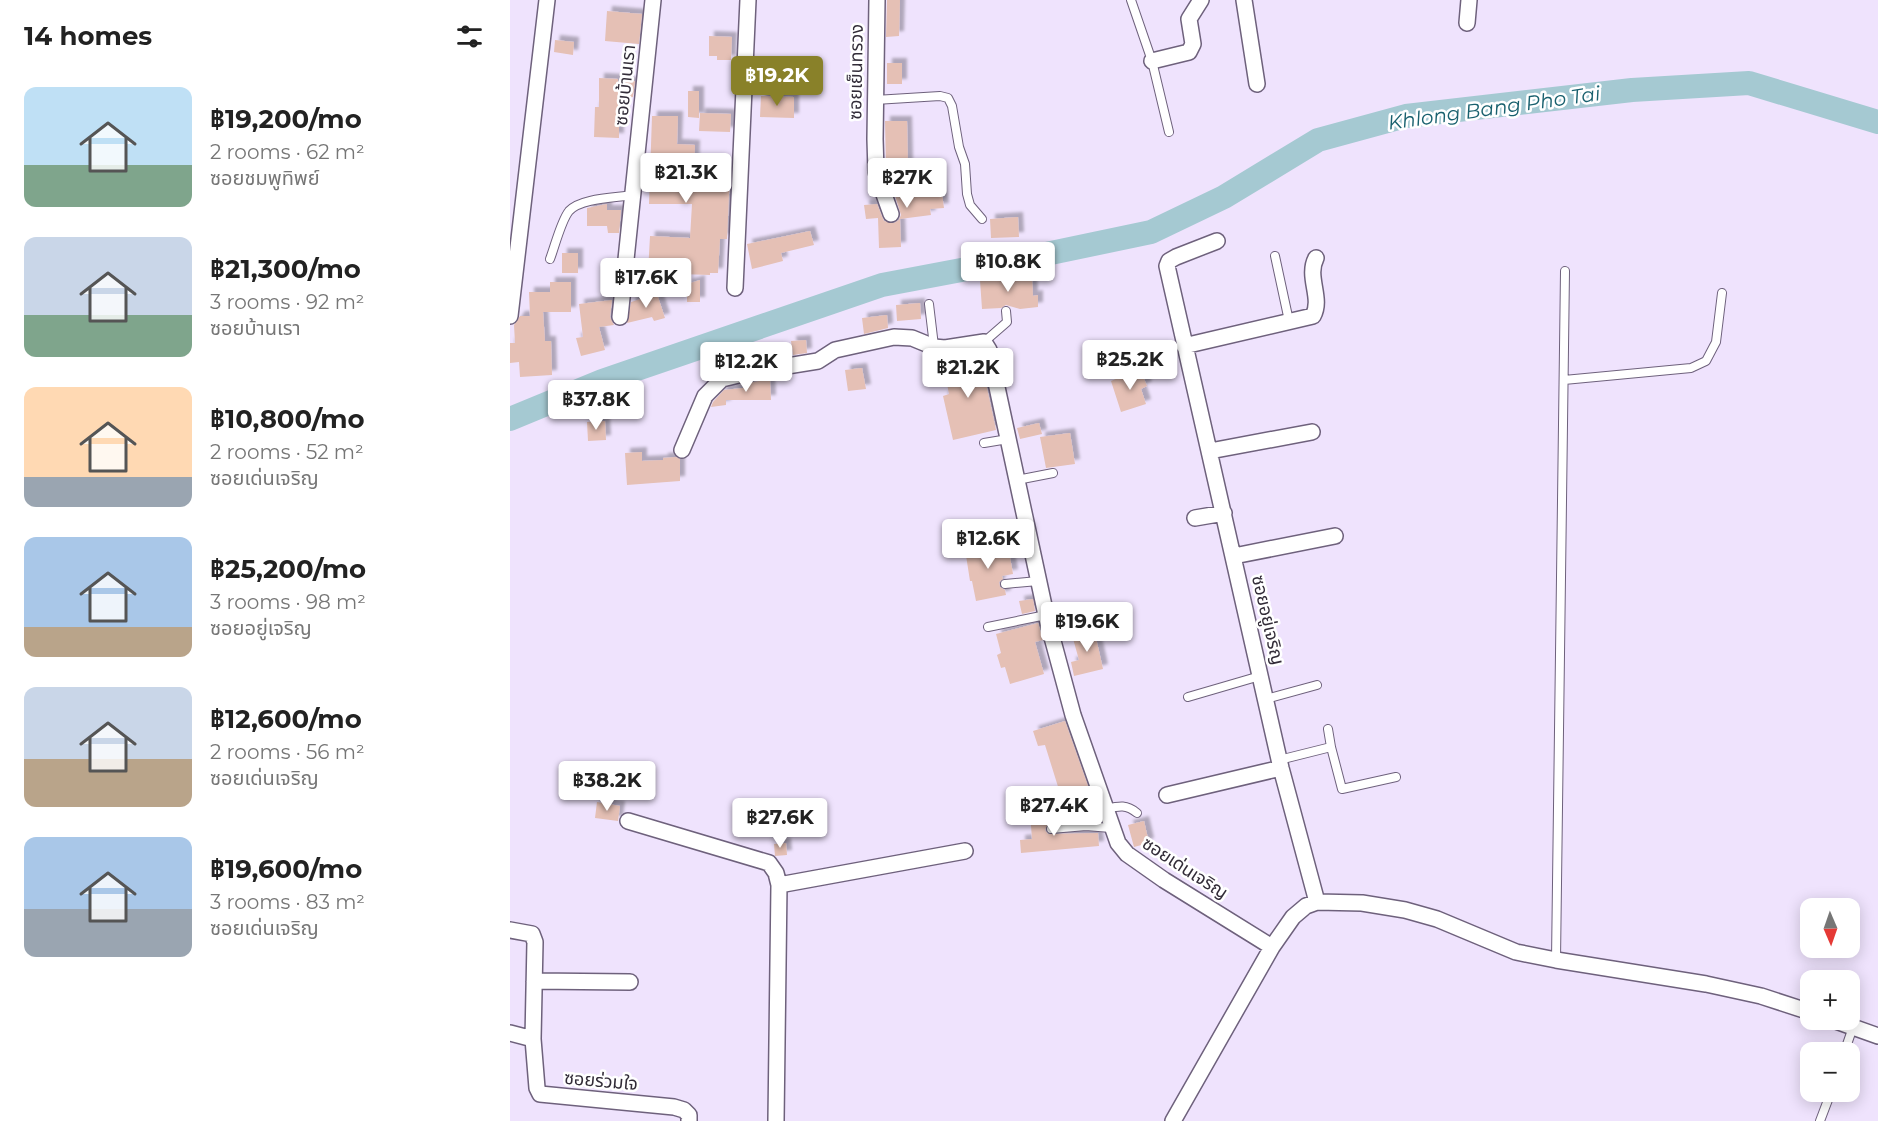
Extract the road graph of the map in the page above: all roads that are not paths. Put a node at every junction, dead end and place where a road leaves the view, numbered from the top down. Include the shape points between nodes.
1 (547, 0) edge
2 (653, 0) edge
3 (748, 0) edge
4 (877, 0) edge
5 (1131, 0) edge
6 (1201, 0) edge
7 (1244, 0) edge
8 (1469, 0) edge
9 (1467, 23) dead end
10 (1152, 61) junction
11 (1257, 84) dead end
12 (875, 100) junction
13 (1170, 132) dead end
14 (634, 195) junction
15 (891, 214) dead end
16 (982, 219) dead end
17 (1217, 241) dead end
18 (1275, 256) dead end
19 (1316, 258) dead end
20 (550, 259) dead end
21 (1565, 271) dead end
22 (735, 288) dead end
23 (1722, 293) dead end
24 (929, 304) dead end
25 (1006, 311) dead end
26 (510, 316) edge
27 (620, 317) dead end
28 (1289, 321) junction
29 (984, 342) junction
30 (1184, 346) junction
31 (934, 347) junction
32 (1564, 380) junction
33 (1312, 432) dead end
34 (1008, 439) junction
35 (984, 443) dead end
36 (682, 450) dead end
37 (1210, 451) junction
38 (1053, 473) dead end
39 (1017, 480) junction
40 (1224, 513) junction
41 (1195, 518) dead end
42 (1335, 536) dead end
43 (1234, 556) junction
44 (1038, 581) junction
45 (1005, 584) dead end
46 (1046, 615) junction
47 (988, 627) dead end
48 (1260, 676) junction
49 (1317, 685) dead end
50 (1188, 698) dead end
51 (1266, 699) junction
52 (1328, 729) dead end
53 (1331, 747) junction
54 (1280, 764) junction
55 (1396, 777) dead end
56 (1167, 795) dead end
57 (1105, 809) junction
58 (1137, 813) dead end
59 (628, 821) dead end
60 (1112, 828) junction
61 (1051, 830) dead end
62 (965, 851) dead end
63 (779, 885) junction
64 (1317, 902) junction
65 (510, 930) edge
66 (1272, 947) junction
67 (1556, 960) junction
68 (534, 981) junction
69 (630, 982) dead end
70 (1800, 1009) edge
71 (1859, 1030) edge
72 (510, 1033) edge
73 (1878, 1036) edge
74 (533, 1038) junction
75 (1827, 1102) edge
76 (689, 1121) edge
77 (776, 1121) edge
78 (1173, 1121) edge
79 (1820, 1121) edge

1 - 26 street
2 - 14 street, ซอยบ้านเรา
3 - 22 street
4 - 12 street, ซอยเย็นทรวง
5 - 10 lane
6 - 10 street via 1189,19 1193,44 1189,52
7 - 11 street
8 - 9 street
10 - 13 lane
12 - 15 street, ซอยเย็นทรวง via 876,172
12 - 16 lane via 948,98 965,164 970,205
14 - 20 lane via 574,206 567,213
14 - 27 street, ซอยบ้านเรา
17 - 30 street, ซอยอยู่เจริญ via 1176,257 1167,266
18 - 28 lane
19 - 28 street via 1312,272 1316,310 1313,316
21 - 32 lane
23 - 32 lane via 1716,342 1706,361 1691,368
24 - 31 lane
25 - 29 lane via 1007,322
28 - 30 street
29 - 31 street
29 - 34 street, ซอยเด่นเจริญ
30 - 37 street, ซอยอยู่เจริญ
31 - 36 street via 912,338 894,337 836,350 818,362 722,379 705,396
32 - 67 lane
33 - 37 street
34 - 35 lane
34 - 39 street, ซอยเด่นเจริญ
37 - 40 street, ซอยอยู่เจริญ
38 - 39 lane
39 - 44 street, ซอยเด่นเจริญ
40 - 41 street
40 - 43 street, ซอยอยู่เจริญ
42 - 43 street
43 - 48 street, ซอยอยู่เจริญ
44 - 45 lane
44 - 46 street, ซอยเด่นเจริญ
46 - 47 lane
46 - 57 street, ซอยเด่นเจริญ
48 - 50 lane
48 - 51 street, ซอยอยู่เจริญ
49 - 51 lane
51 - 54 street, ซอยอยู่เจริญ
52 - 53 lane
53 - 54 lane
53 - 55 lane via 1342,789
54 - 56 street
54 - 64 street, ซอยอยู่เจริญ
57 - 58 lane via 1122,805
57 - 60 street, ซอยเด่นเจริญ
59 - 63 street via 769,863
60 - 61 lane
60 - 66 street, ซอยเด่นเจริญ via 1127,854
62 - 63 street
63 - 77 street
64 - 66 street via 1293,917
64 - 67 street via 1362,903 1405,910 1437,919 1515,952
65 - 68 street, ซอยร่วมใจ via 532,934
66 - 78 street
67 - 70 street via 1706,984
68 - 69 street
68 - 74 street, ซอยร่วมใจ
71 - 73 street
72 - 74 street
74 - 76 street, ซอยร่วมใจ via 540,1094 674,1107 684,1110
75 - 79 lane

